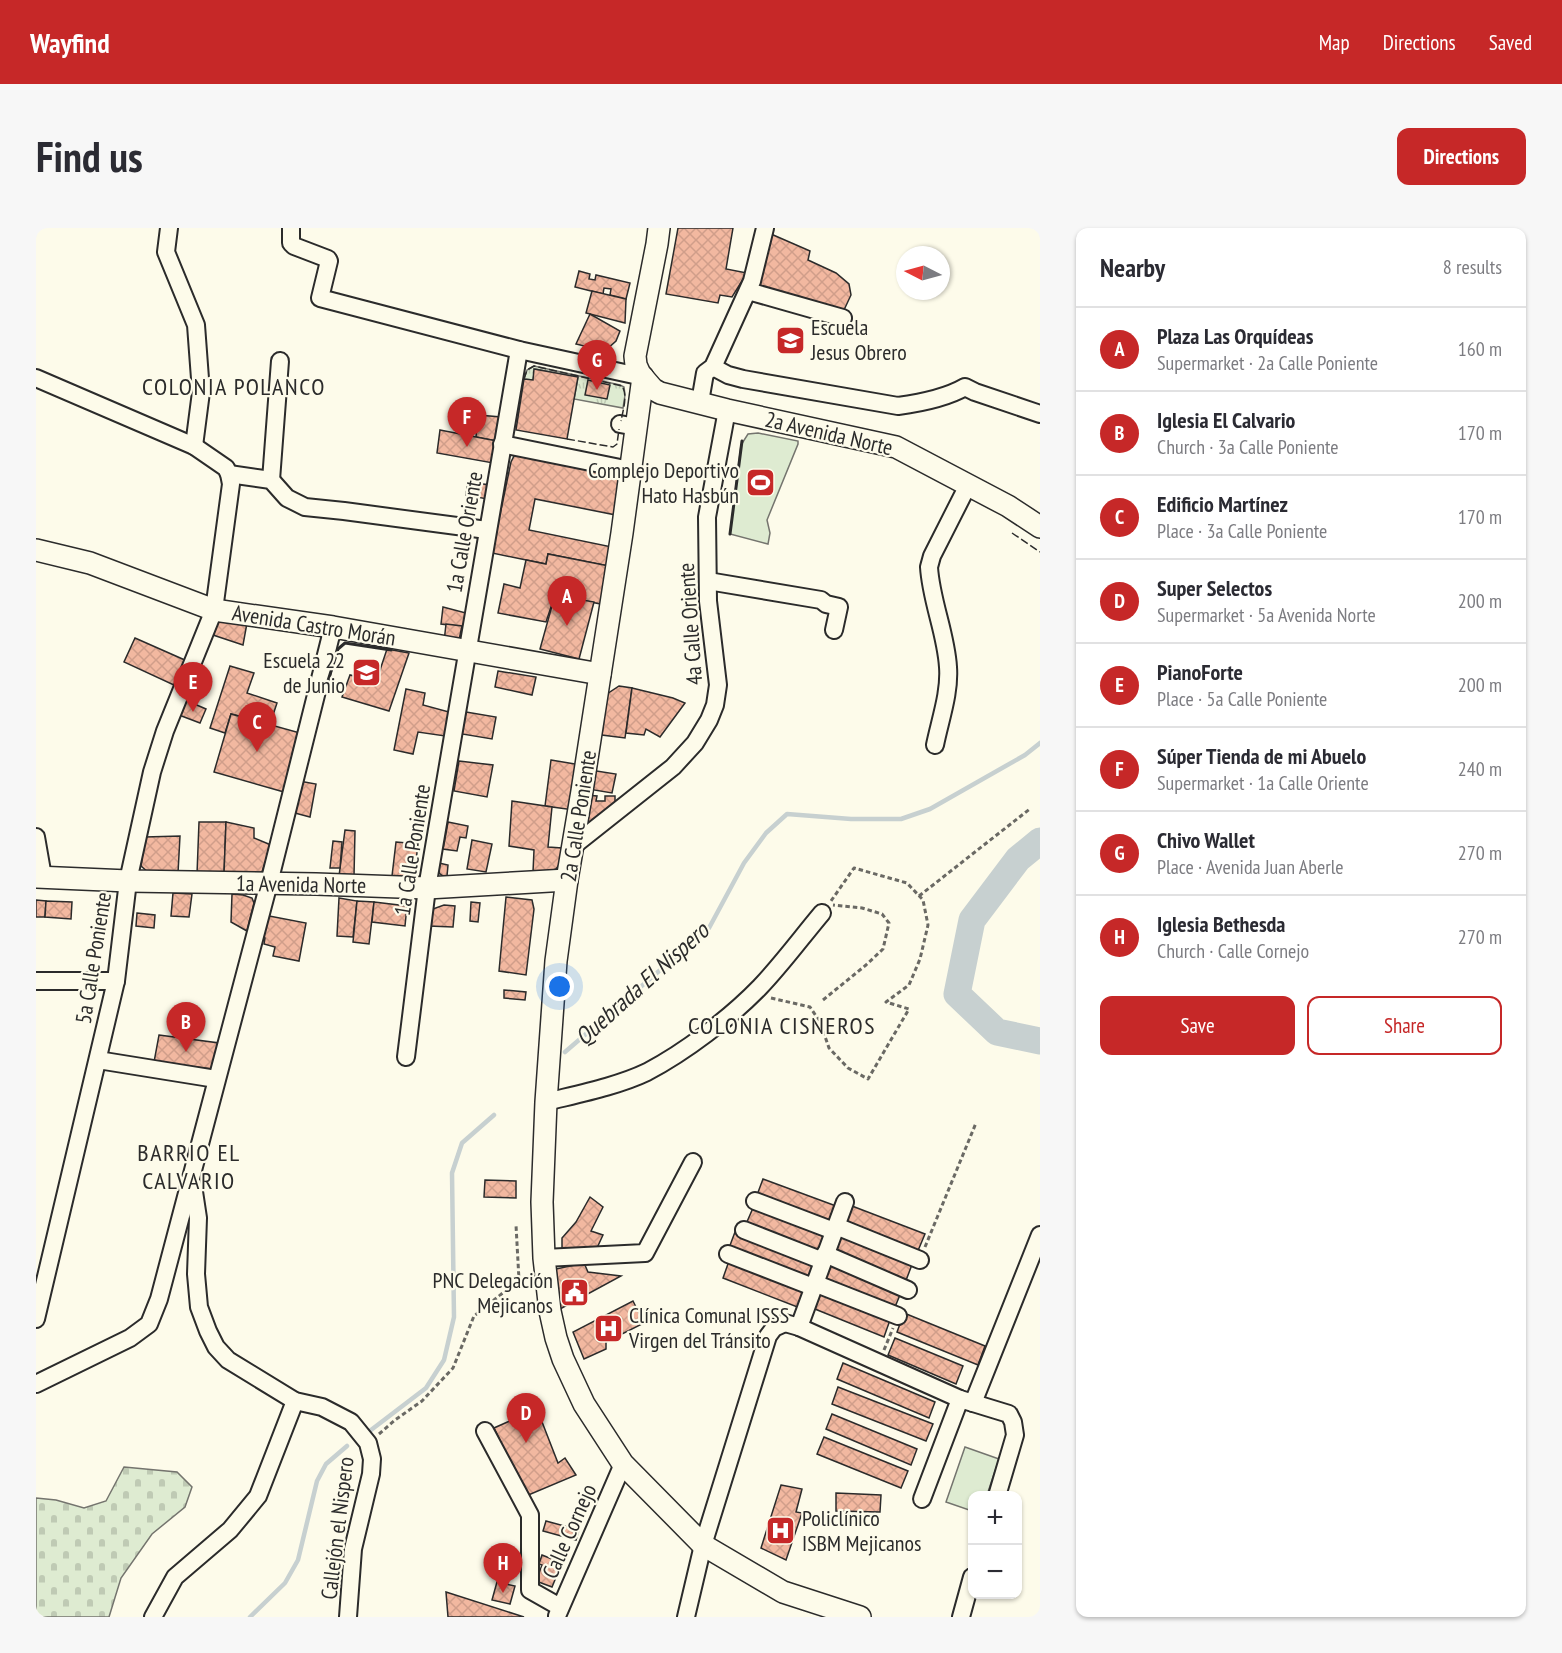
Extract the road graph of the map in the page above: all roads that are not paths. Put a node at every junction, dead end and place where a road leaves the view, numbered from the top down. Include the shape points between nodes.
1 (291, 228) edge
2 (659, 228) edge
3 (765, 228) edge
4 (165, 232) edge
5 (748, 291) junction
6 (843, 318) dead end
7 (519, 350) junction
8 (280, 361) dead end
9 (713, 367) junction
10 (643, 377) junction
11 (36, 378) edge
12 (700, 402) junction
13 (727, 410) junction
14 (1040, 414) edge
15 (502, 444) junction
16 (194, 446) junction
17 (630, 470) junction
18 (230, 474) junction
19 (271, 480) junction
20 (968, 485) junction
21 (1040, 527) edge
22 (487, 530) junction
23 (36, 550) edge
24 (708, 581) junction
25 (214, 610) junction
26 (333, 627) junction
27 (834, 630) dead end
28 (467, 651) junction
29 (600, 674) junction
30 (935, 745) dead end
31 (36, 837) edge
32 (572, 847) junction
33 (39, 877) edge
34 (567, 880) junction
35 (128, 881) junction
36 (268, 883) junction
37 (427, 888) junction
38 (822, 913) dead end
39 (36, 981) edge
40 (116, 981) junction
41 (406, 1057) dead end
42 (98, 1060) junction
43 (216, 1079) junction
44 (546, 1102) junction
45 (693, 1162) dead end
46 (191, 1178) junction
47 (755, 1201) dead end
48 (845, 1202) dead end
49 (835, 1228) junction
50 (744, 1230) dead end
51 (1040, 1235) edge
52 (728, 1254) dead end
53 (824, 1257) junction
54 (544, 1258) junction
55 (920, 1260) road end
56 (42, 1273) edge
57 (814, 1285) junction
58 (908, 1290) dead end
59 (898, 1316) road end
60 (36, 1319) edge
61 (799, 1327) junction
62 (36, 1383) edge
63 (296, 1401) junction
64 (966, 1401) junction
65 (484, 1431) dead end
66 (623, 1464) junction
67 (998, 1491) edge
68 (922, 1499) dead end
69 (703, 1545) junction
70 (968, 1592) edge
71 (558, 1612) edge
72 (153, 1617) edge
73 (348, 1617) edge
74 (686, 1617) edge
75 (860, 1617) edge
76 (961, 1617) edge

1 - 7 street via 294,246 328,258 320,298
2 - 10 main road via 635,351 636,365
3 - 5 street
4 - 16 street via 166,252 196,325 201,392
5 - 6 street
5 - 9 street
7 - 10 street
7 - 15 street, 1a Calle Oriente
8 - 19 street
9 - 12 street via 705,373
9 - 14 street via 743,379 898,405 955,393 964,387
10 - 12 main road, 2a Avenida Norte via 660,393
10 - 17 main road, 2a Calle Poniente via 628,426
11 - 16 street
12 - 13 main road, 2a Avenida Norte
13 - 20 main road, 2a Avenida Norte via 896,447
13 - 24 street, 4a Calle Oriente via 707,517
15 - 17 street
15 - 22 street, 1a Calle Oriente
16 - 18 street
17 - 29 main road, 2a Calle Poniente
18 - 19 street
18 - 25 street, 5a Calle Poniente
19 - 22 street via 287,498 305,507
20 - 21 main road, 2a Avenida Norte
20 - 30 street via 929,567 949,671
22 - 28 street, 1a Calle Oriente
23 - 25 main road, Avenida Castro Morán via 90,563
24 - 27 street via 821,600 839,607
24 - 32 street, 4a Calle Oriente via 718,686 709,720 673,767
25 - 26 main road, Avenida Castro Morán
25 - 35 street, 5a Calle Poniente via 165,731
26 - 28 main road, Avenida Castro Morán
26 - 36 street via 309,737
28 - 29 main road, Avenida Castro Morán
28 - 37 street, 1a Calle Poniente
29 - 32 main road, 2a Calle Poniente
31 - 33 street
32 - 34 main road, 2a Calle Poniente
33 - 35 main road, 1a Avenida Norte
34 - 37 main road, 1a Avenida Norte
34 - 44 main road, 2a Calle Poniente via 556,961
35 - 36 main road, 1a Avenida Norte
35 - 40 street, 5a Calle Poniente
36 - 37 main road, 1a Avenida Norte via 317,877
36 - 43 street
37 - 41 street, 1a Calle Poniente
38 - 44 street via 760,987 678,1053 625,1080
39 - 40 street
40 - 42 street, 5a Calle Poniente
42 - 43 street
42 - 56 street, 5a Calle Poniente
43 - 46 street
44 - 54 main road, 2a Calle Poniente
45 - 54 street via 645,1253
46 - 62 street via 149,1324 130,1338
46 - 63 street, Callejón el Nispero via 198,1218 195,1274 199,1307 208,1331 228,1360
47 - 49 street
48 - 49 street
49 - 53 street
49 - 55 street
50 - 53 street
51 - 64 street
52 - 57 street
53 - 57 street
53 - 58 street
54 - 66 main road, 2a Calle Poniente via 550,1311 563,1359 584,1404
56 - 60 street, 5a Calle Poniente
57 - 59 street
57 - 61 street
61 - 64 street
61 - 69 street via 785,1323 768,1336
63 - 72 street via 258,1496 230,1530 175,1577
63 - 73 street, Callejón el Nispero via 322,1407 351,1422 368,1443 372,1459 353,1550
64 - 67 street via 1009,1414 1013,1422 1015,1435
64 - 68 street
65 - 71 street via 530,1515 530,1590
66 - 69 main road, 2a Calle Poniente
66 - 71 street, Calle Cornejo
69 - 74 street
69 - 75 main road, 2a Calle Poniente via 783,1592
70 - 76 street

